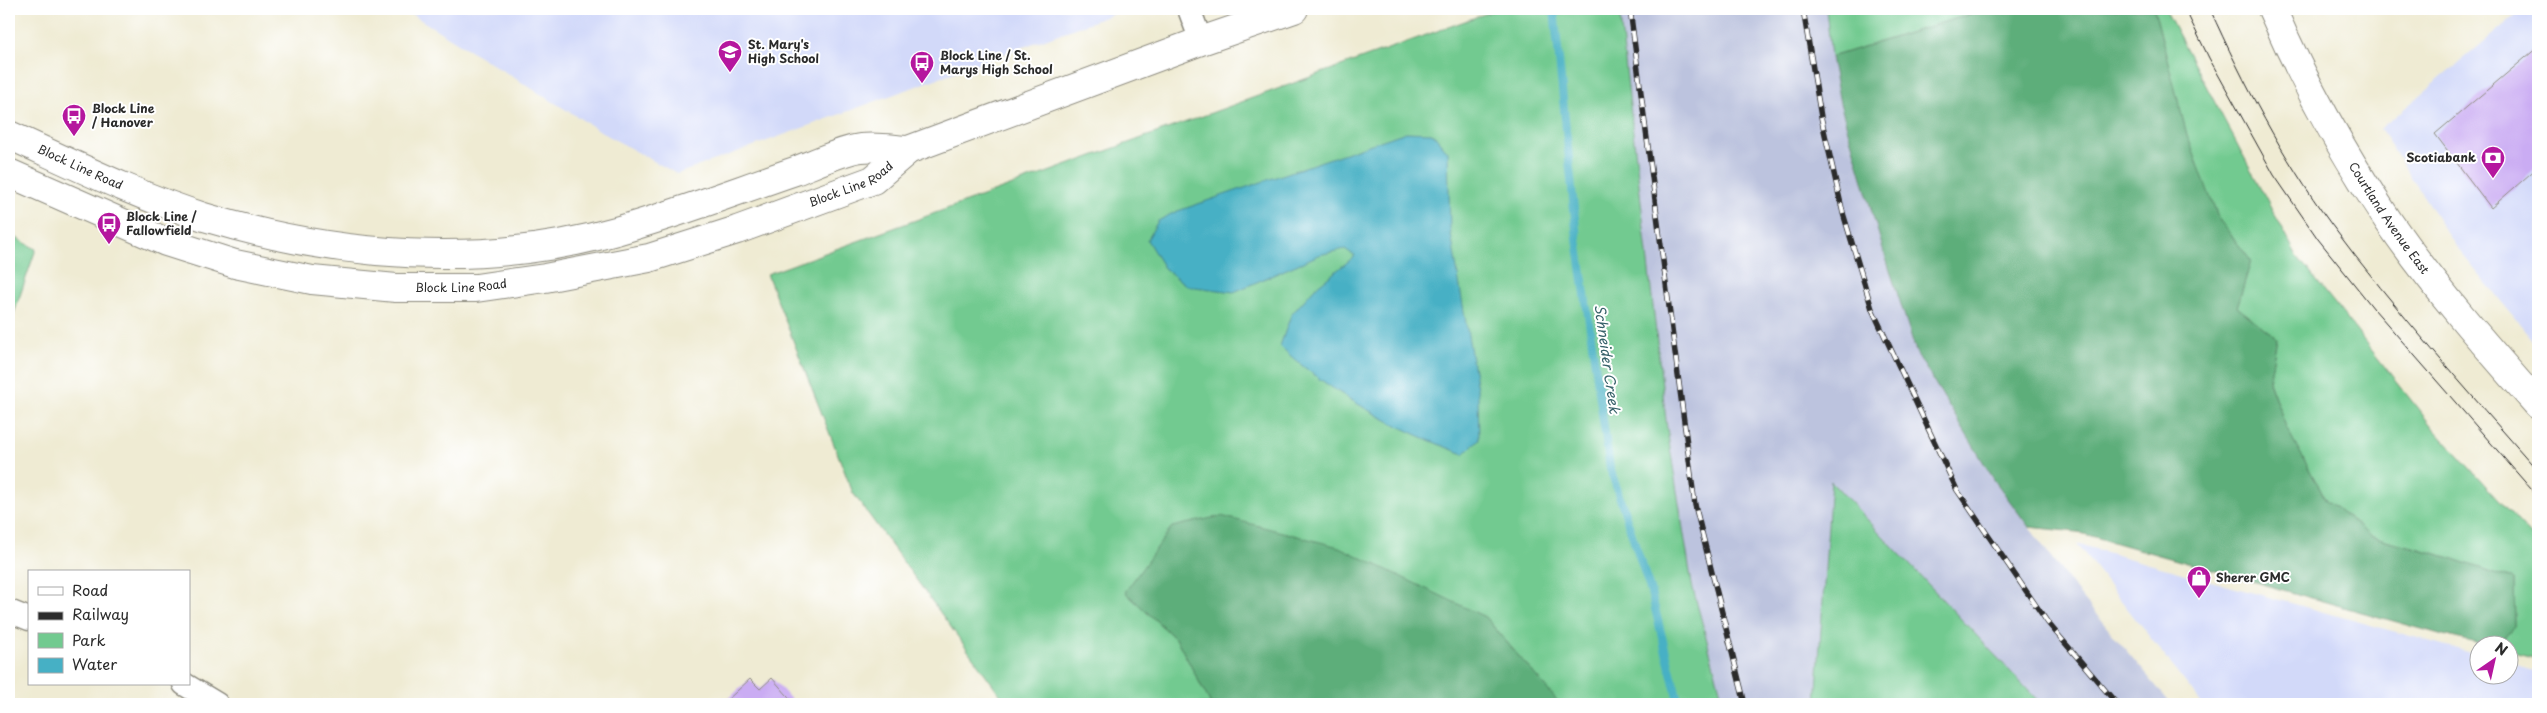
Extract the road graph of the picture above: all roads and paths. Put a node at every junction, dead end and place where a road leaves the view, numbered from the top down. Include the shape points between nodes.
1 (1189, 9) edge
2 (1294, 9) edge
3 (2272, 9) edge
4 (1201, 41) junction
5 (9, 135) edge
6 (908, 150) junction
7 (9, 173) edge
8 (2538, 405) edge
9 (9, 611) edge
10 (28, 619) edge
11 (187, 693) edge
12 (217, 704) edge

1 - 4 street
2 - 4 street, Block Line Road
3 - 8 street, Courtland Avenue East via 2306,81 2350,161 2390,223 2479,338
4 - 6 street, Block Line Road
5 - 6 street, Block Line Road via 102,178 203,216 277,236 357,250 412,253 468,253 540,247 606,233 861,148
6 - 7 street, Block Line Road via 873,180 737,230 649,258 476,288 396,288 312,280 235,264 166,242
9 - 10 street
11 - 12 street

